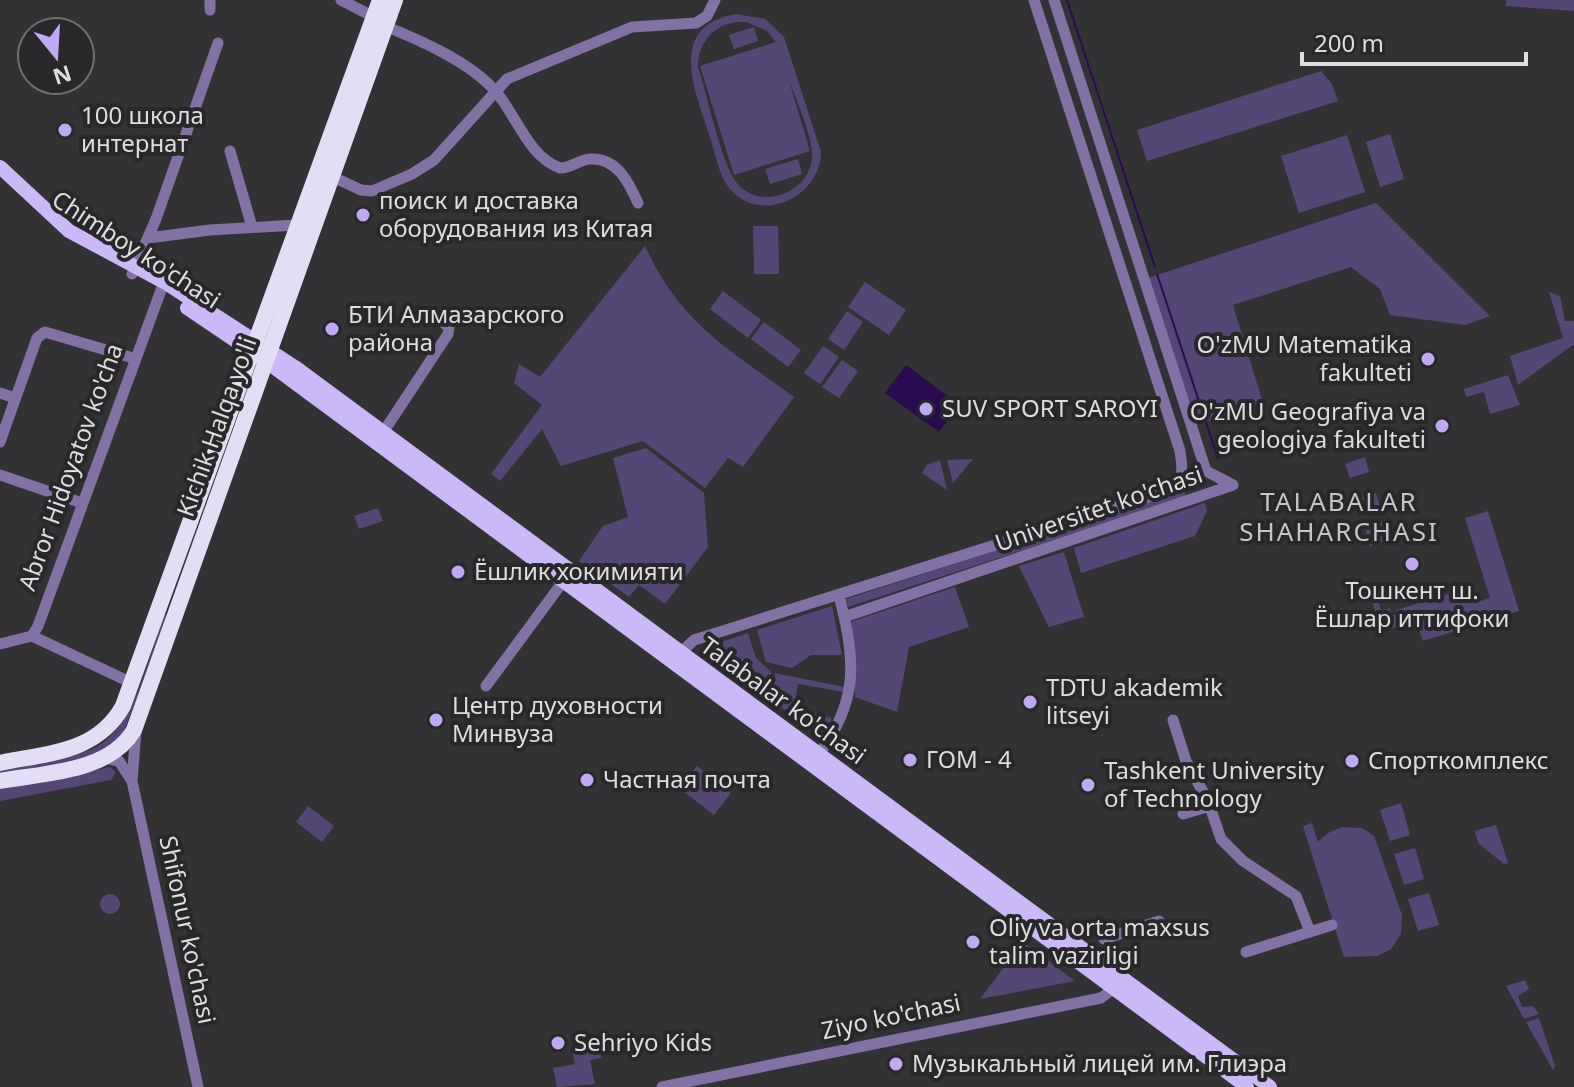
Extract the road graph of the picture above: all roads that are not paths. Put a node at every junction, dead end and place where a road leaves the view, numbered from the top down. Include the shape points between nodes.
1 (341, 0) edge
2 (380, 0) edge
3 (395, 0) edge
4 (715, 0) edge
5 (1034, 0) edge
6 (1054, 0) edge
7 (380, 21) junction
8 (218, 43) dead end
9 (496, 92) junction
10 (340, 129) junction
11 (230, 151) dead end
12 (0, 167) edge
13 (333, 177) junction
14 (0, 178) edge
15 (638, 203) dead end
16 (296, 225) junction
17 (252, 227) junction
18 (148, 238) junction
19 (134, 270) junction
20 (162, 285) junction
21 (433, 315) dead end
22 (262, 351) junction
23 (133, 358) junction
24 (0, 393) edge
25 (15, 398) junction
26 (379, 439) junction
27 (0, 442) edge
28 (0, 475) edge
29 (82, 503) junction
30 (478, 512) junction
31 (562, 583) junction
32 (839, 596) junction
33 (170, 604) junction
34 (844, 617) junction
35 (32, 636) junction
36 (0, 644) edge
37 (675, 658) junction
38 (132, 683) junction
39 (486, 686) dead end
40 (1173, 720) dead end
41 (137, 724) junction
42 (818, 755) junction
43 (105, 758) junction
44 (0, 763) edge
45 (0, 781) edge
46 (132, 781) junction
47 (1210, 806) junction
48 (1183, 814) dead end
49 (900, 824) junction
50 (1159, 921) dead end
51 (1332, 925) dead end
52 (1310, 932) junction
53 (1104, 939) dead end
54 (1246, 952) dead end
55 (1119, 985) junction
56 (198, 1087) edge
57 (662, 1087) edge
58 (1247, 1087) edge
59 (1270, 1087) edge

1 - 7 street
2 - 7 highway, Kichik Halqa yo'li
3 - 7 highway, Kichik Halqa yo'li
4 - 9 street via 707,16 696,23 632,27 523,70
5 - 32 street, Universitet ko'chasi via 1180,451 1182,476 1173,489
6 - 34 street, Universitet ko'chasi via 1206,471 1233,485
7 - 9 street via 478,76
7 - 10 highway, Kichik Halqa yo'li
8 - 18 street
9 - 13 street via 434,160 412,174 372,191
9 - 15 street via 547,162 560,168 590,159 613,166 626,178
10 - 13 highway, Kichik Halqa yo'li
10 - 16 highway, Kichik Halqa yo'li
11 - 17 street
12 - 19 main road, Chimboy ko'chasi via 69,231
13 - 22 highway, Kichik Halqa yo'li
14 - 19 main road, Chimboy ko'chasi via 55,229
16 - 17 street
16 - 22 highway, Kichik Halqa yo'li
17 - 18 street
18 - 19 street
19 - 20 main road, Chimboy ko'chasi
20 - 22 main road, Chimboy ko'chasi
20 - 23 street, Abror Hidoyatov ko'cha
21 - 26 street via 449,327 448,334
22 - 26 main road, Talabalar ko'chasi
22 - 33 highway, Kichik Halqa yo'li
23 - 25 street via 45,332 37,338
23 - 29 street, Abror Hidoyatov ko'cha
24 - 25 street
25 - 27 street
26 - 30 main road, Talabalar ko'chasi
28 - 29 street
29 - 35 street, Abror Hidoyatov ko'cha
30 - 31 main road, Talabalar ko'chasi
30 - 37 main road, Talabalar ko'chasi
31 - 37 main road, Talabalar ko'chasi
31 - 39 street
32 - 34 street
32 - 37 street, Universitet ko'chasi via 694,640
33 - 38 highway, Kichik Halqa yo'li
33 - 41 highway, Kichik Halqa yo'li
34 - 42 street via 851,689 838,726
35 - 36 street
35 - 38 street
37 - 42 main road, Talabalar ko'chasi
37 - 49 main road, Talabalar ko'chasi
38 - 44 highway, Kichik Halqa yo'li via 116,718 96,739
40 - 47 street via 1186,761
41 - 43 highway, Kichik Halqa yo'li via 125,743
41 - 46 street, Shifonur ko'chasi
42 - 49 main road, Talabalar ko'chasi
43 - 45 highway
43 - 46 street via 119,761
46 - 56 street, Shifonur ko'chasi
47 - 48 street
47 - 52 street via 1223,842 1296,896
49 - 55 main road, Talabalar ko'chasi
50 - 53 street
51 - 52 street
52 - 54 street
55 - 57 street, Ziyo ko'chasi via 1085,1001
55 - 58 main road, Talabalar ko'chasi
55 - 59 main road, Talabalar ko'chasi

